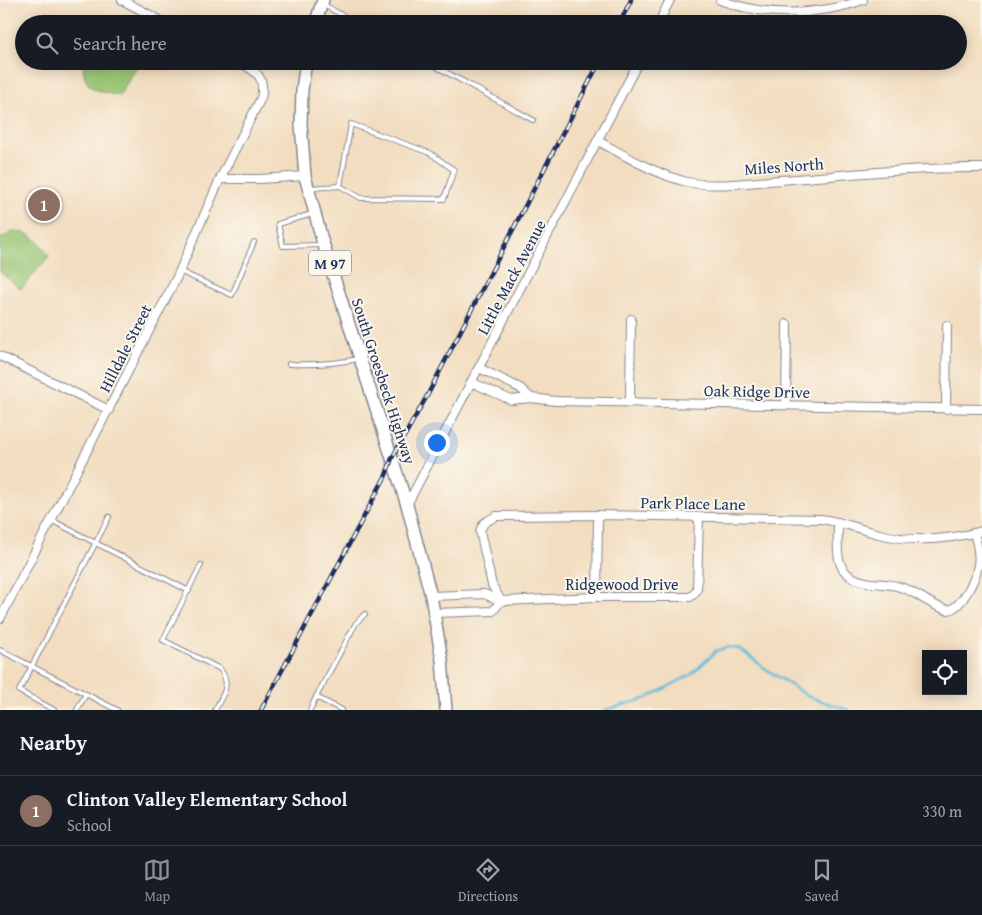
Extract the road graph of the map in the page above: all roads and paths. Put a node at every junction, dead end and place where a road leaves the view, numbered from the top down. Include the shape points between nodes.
1 (122, 0) edge
2 (670, 0) edge
3 (720, 0) edge
4 (863, 0) edge
5 (323, 2) edge
6 (150, 15) edge
7 (318, 15) edge
8 (344, 15) edge
9 (662, 15) edge
10 (253, 70) edge
11 (305, 70) edge
12 (442, 70) edge
13 (634, 70) edge
14 (533, 120) dead end
15 (598, 140) junction
16 (982, 168) edge
17 (305, 176) junction
18 (220, 179) junction
19 (340, 186) junction
20 (308, 188) junction
21 (314, 213) junction
22 (254, 242) dead end
23 (324, 245) junction
24 (179, 271) junction
25 (631, 319) dead end
26 (787, 324) dead end
27 (947, 325) dead end
28 (0, 356) edge
29 (360, 359) junction
30 (290, 364) dead end
31 (479, 368) junction
32 (471, 382) junction
33 (530, 398) junction
34 (630, 402) junction
35 (786, 405) junction
36 (946, 409) junction
37 (109, 410) junction
38 (982, 410) edge
39 (407, 505) junction
40 (598, 515) junction
41 (109, 517) dead end
42 (699, 517) junction
43 (52, 520) junction
44 (838, 522) junction
45 (978, 532) edge
46 (95, 544) junction
47 (201, 565) dead end
48 (189, 591) junction
49 (431, 596) junction
50 (597, 597) junction
51 (501, 601) junction
52 (435, 613) junction
53 (365, 614) dead end
54 (0, 619) edge
55 (0, 650) edge
56 (32, 666) junction
57 (86, 694) junction
58 (316, 698) junction
59 (54, 710) edge
60 (77, 710) edge
61 (117, 710) edge
62 (215, 710) edge
63 (310, 710) edge
64 (342, 710) edge
65 (446, 710) edge

1 - 6 street
2 - 9 street
3 - 4 street via 755,10 800,12 835,8
5 - 7 main road
5 - 8 lane
10 - 18 street, Hilldale Street via 263,84 261,98
11 - 17 main road, South Groesbeck Highway / M 97 via 301,124
12 - 14 lane
13 - 15 street, Little Mack Avenue
15 - 16 street, Miles North via 652,169 689,183 761,182
15 - 31 street, Little Mack Avenue
17 - 18 street
17 - 20 main road, South Groesbeck Highway / M 97
18 - 24 street, Hilldale Street
19 - 19 lane via 351,124 430,153 454,170 444,199 361,198
19 - 20 lane
20 - 21 main road, South Groesbeck Highway / M 97
21 - 23 main road, South Groesbeck Highway / M 97
21 - 23 lane via 278,224 283,246
22 - 24 lane via 232,295
23 - 29 main road, South Groesbeck Highway / M 97
24 - 37 street, Hilldale Street
25 - 34 street
26 - 35 street
27 - 36 street
28 - 37 street
29 - 30 lane via 334,364
29 - 39 main road, South Groesbeck Highway / M 97
31 - 32 street, Little Mack Avenue
31 - 33 street via 520,388
32 - 33 street, Oak Ridge Drive via 511,400
32 - 39 street, Little Mack Avenue
33 - 34 street, Oak Ridge Drive
34 - 35 street, Oak Ridge Drive
35 - 36 street, Oak Ridge Drive
36 - 38 street, Oak Ridge Drive
37 - 43 street, Hilldale Street
39 - 49 main road, South Groesbeck Highway / M 97
40 - 42 street, Park Place Lane
40 - 50 street
40 - 51 street, Park Place Lane via 496,516 488,520 480,531 492,586
41 - 46 lane
42 - 44 street, Park Place Lane
42 - 50 street, Ridgewood Drive via 697,589 694,594 686,598
43 - 46 lane
43 - 54 street, Hilldale Street
44 - 45 street, Park Place Lane via 908,540 943,539
44 - 45 street via 839,561 851,577 903,588 948,610 962,600 976,573
46 - 48 lane
46 - 56 lane
47 - 48 lane
48 - 62 lane via 163,640 220,669 225,676 226,690
49 - 51 street, Ridgewood Drive via 484,594
49 - 52 main road, South Groesbeck Highway / M 97
50 - 51 street, Ridgewood Drive
51 - 52 street, Ridgewood Drive via 493,610
52 - 65 main road, South Groesbeck Highway / M 97
53 - 58 lane via 356,623
55 - 56 lane
56 - 57 lane
56 - 59 lane via 18,691
57 - 60 lane
57 - 61 lane
58 - 63 lane
58 - 64 lane

